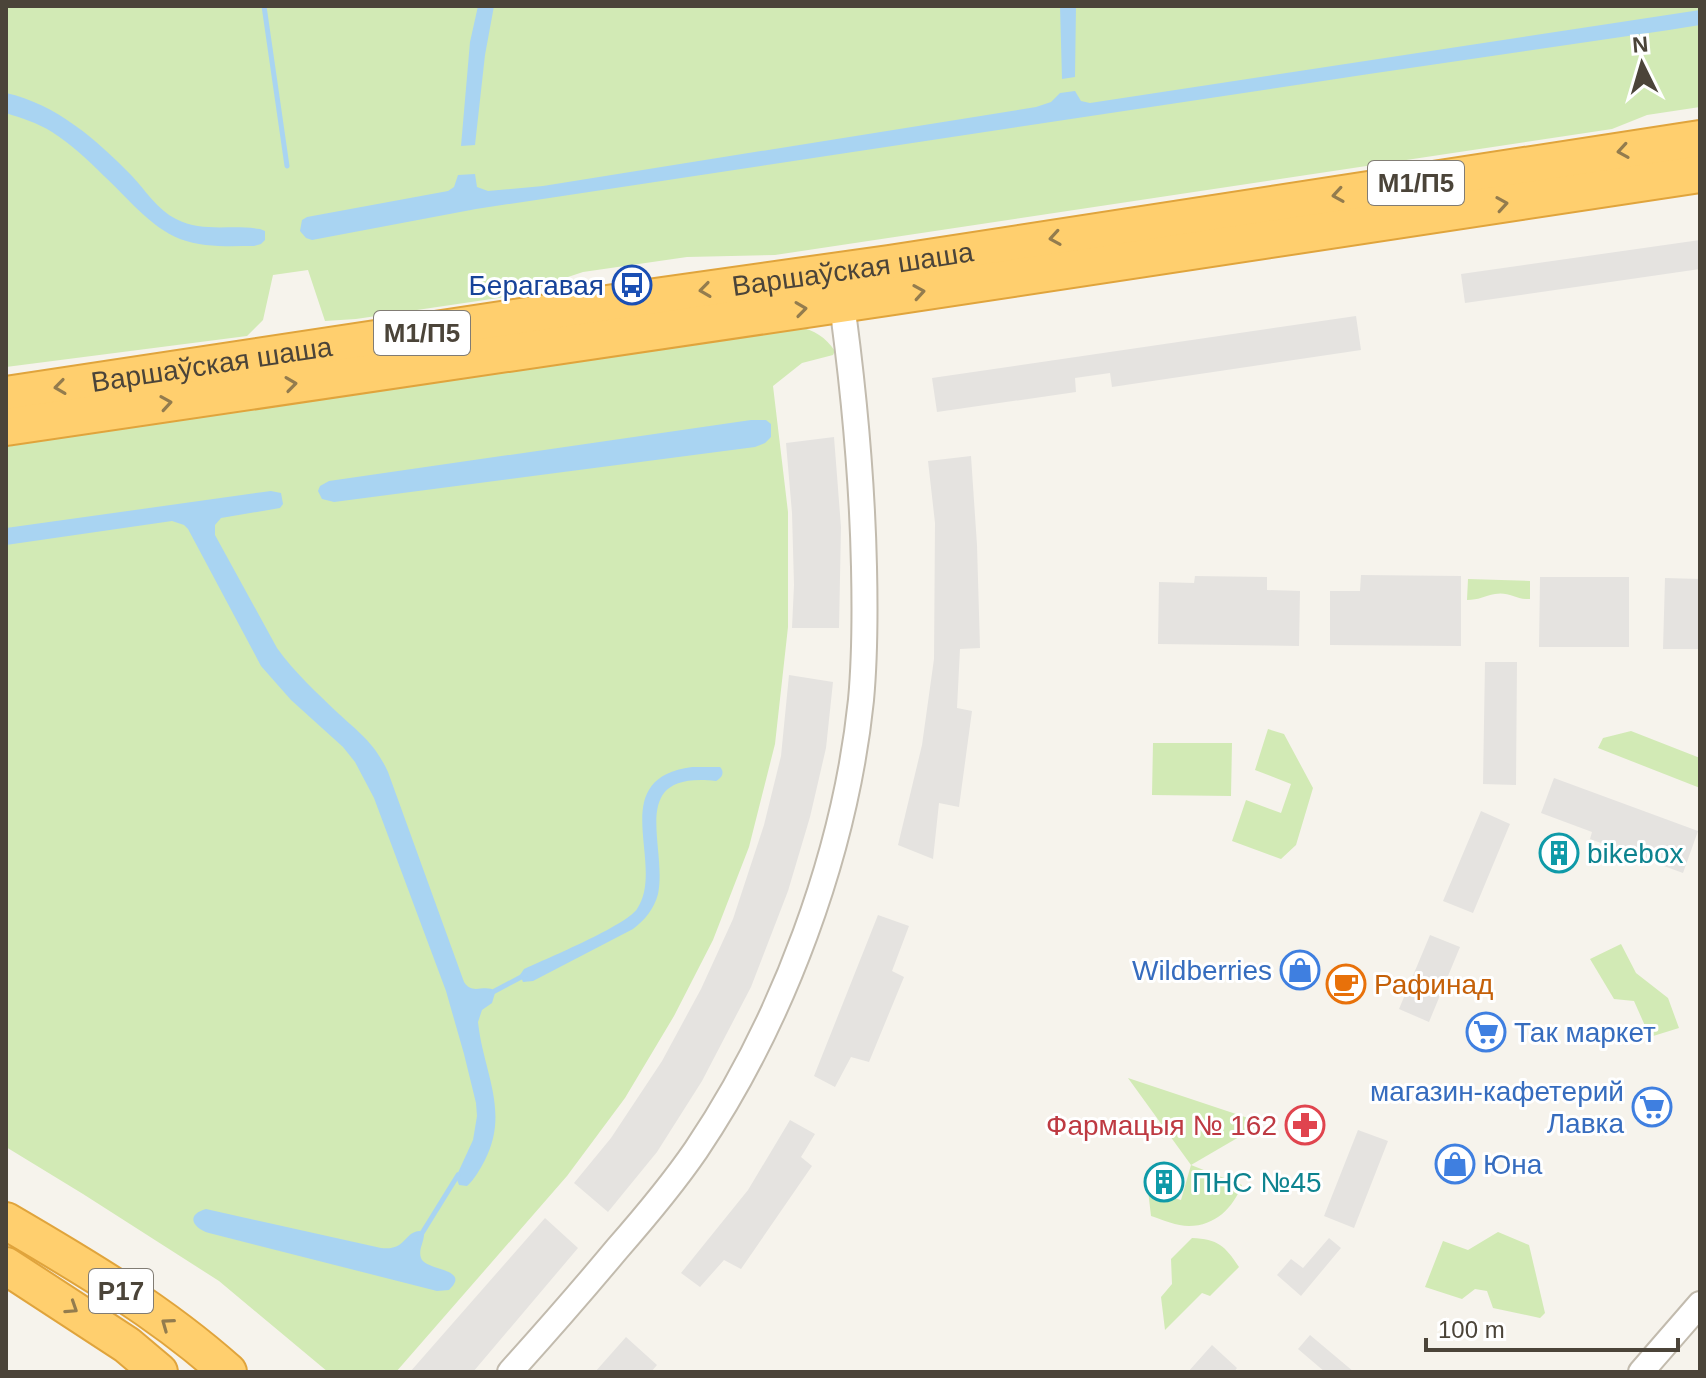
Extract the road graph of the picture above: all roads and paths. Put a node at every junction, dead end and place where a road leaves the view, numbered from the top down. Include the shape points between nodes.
1 (1700, 139) edge
2 (1700, 174) edge
3 (840, 287) junction
4 (6, 395) edge
5 (6, 427) edge
6 (6, 1221) edge
7 (6, 1266) edge
8 (1700, 1304) edge
9 (159, 1372) edge
10 (228, 1372) edge
11 (510, 1372) edge
12 (1641, 1372) edge

1 -> 3 highway, Варшаўская шаша / М1/П5
3 -> 2 highway, Варшаўская шаша / М1/П5
3 -> 4 highway, Варшаўская шаша / М1/П5 via 634,300
5 -> 3 highway, Варшаўская шаша / М1/П5
3 - 11 street via 856,405 865,603 861,699 834,846 780,997 722,1108 655,1205
10 -> 6 highway, Р17 via 100,1276
7 -> 9 highway, Р17
8 - 12 street

